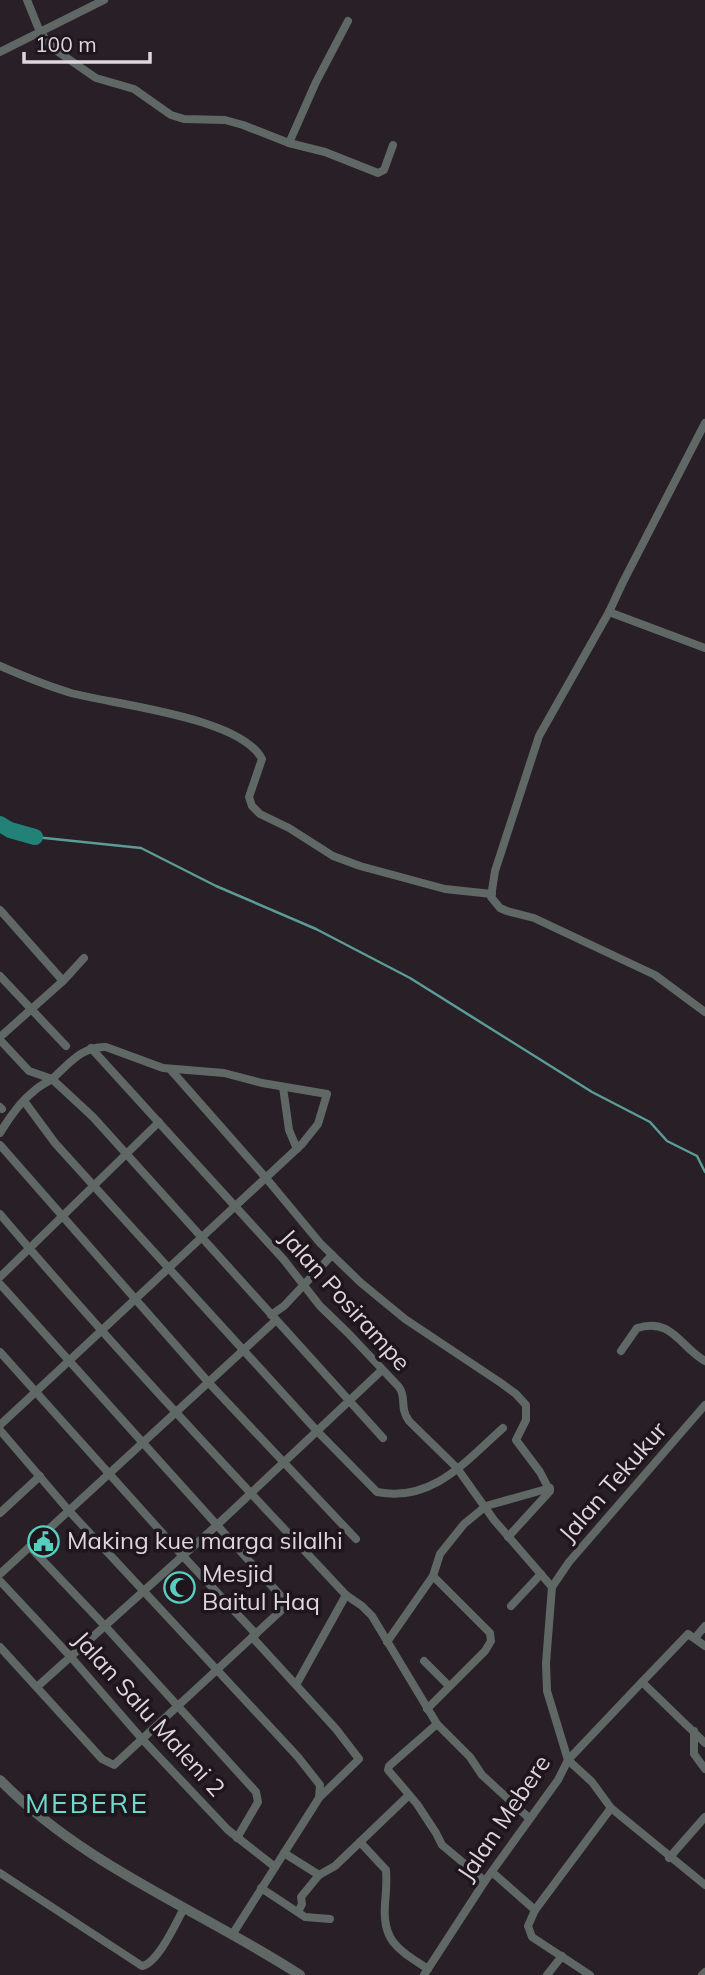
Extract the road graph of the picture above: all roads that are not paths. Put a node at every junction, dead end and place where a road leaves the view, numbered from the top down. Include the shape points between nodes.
1 (27, 0) edge
2 (104, 0) edge
3 (348, 21) dead end
4 (40, 32) junction
5 (0, 52) edge
6 (289, 143) junction
7 (393, 145) dead end
8 (705, 423) edge
9 (610, 612) junction
10 (705, 648) edge
11 (0, 666) edge
12 (492, 894) junction
13 (0, 910) edge
14 (84, 958) dead end
15 (0, 976) edge
16 (63, 981) junction
17 (30, 1010) junction
18 (705, 1012) edge
19 (0, 1039) edge
20 (66, 1046) dead end
21 (91, 1048) junction
22 (170, 1069) junction
23 (52, 1079) junction
24 (283, 1087) junction
25 (24, 1101) junction
26 (159, 1122) junction
27 (0, 1133) edge
28 (0, 1145) edge
29 (297, 1149) junction
30 (126, 1153) junction
31 (266, 1178) junction
32 (93, 1185) junction
33 (234, 1206) junction
34 (0, 1214) edge
35 (62, 1215) junction
36 (202, 1238) junction
37 (30, 1249) junction
38 (332, 1255) junction
39 (169, 1267) junction
40 (0, 1277) edge
41 (0, 1284) edge
42 (303, 1286) junction
43 (134, 1299) junction
44 (273, 1318) junction
45 (101, 1330) junction
46 (243, 1351) junction
47 (621, 1351) dead end
48 (0, 1352) edge
49 (67, 1361) junction
50 (705, 1361) edge
51 (382, 1370) junction
52 (209, 1383) junction
53 (34, 1391) junction
54 (349, 1401) junction
55 (705, 1405) edge
56 (176, 1412) junction
57 (0, 1427) edge
58 (503, 1428) dead end
59 (317, 1431) junction
60 (383, 1438) dead end
61 (141, 1443) junction
62 (282, 1462) junction
63 (457, 1468) junction
64 (110, 1475) junction
65 (40, 1476) junction
66 (550, 1488) junction
67 (250, 1493) junction
68 (485, 1506) junction
69 (71, 1512) junction
70 (0, 1513) edge
71 (216, 1526) junction
72 (508, 1537) junction
73 (356, 1539) dead end
74 (30, 1547) junction
75 (182, 1555) junction
76 (0, 1574) edge
77 (541, 1574) junction
78 (433, 1576) junction
79 (0, 1581) edge
80 (552, 1587) junction
81 (143, 1589) junction
82 (346, 1595) junction
83 (510, 1606) dead end
84 (106, 1626) junction
85 (705, 1626) edge
86 (254, 1635) junction
87 (695, 1637) junction
88 (387, 1642) junction
89 (705, 1646) edge
90 (0, 1647) edge
91 (71, 1656) junction
92 (424, 1661) dead end
93 (218, 1670) junction
94 (642, 1682) junction
95 (296, 1685) junction
96 (38, 1686) junction
97 (449, 1686) junction
98 (178, 1706) junction
99 (428, 1709) junction
100 (438, 1724) junction
101 (694, 1731) junction
102 (142, 1739) junction
103 (705, 1743) edge
104 (568, 1760) junction
105 (705, 1769) edge
106 (0, 1780) edge
107 (409, 1795) junction
108 (319, 1798) junction
109 (611, 1808) junction
110 (705, 1817) edge
111 (529, 1818) junction
112 (237, 1838) junction
113 (360, 1842) junction
114 (284, 1853) junction
115 (669, 1858) junction
116 (275, 1867) junction
117 (492, 1872) junction
118 (0, 1873) edge
119 (320, 1874) junction
120 (485, 1881) junction
121 (705, 1885) edge
122 (261, 1888) junction
123 (184, 1908) junction
124 (535, 1910) junction
125 (298, 1912) junction
126 (330, 1919) dead end
127 (232, 1935) junction
128 (562, 1956) junction
129 (426, 1972) edge
130 (300, 1975) edge
131 (547, 1975) edge
132 (590, 1975) edge

1 - 4 street
2 - 4 street
3 - 6 street
4 - 5 street
4 - 6 street via 89,74 134,89 171,115 225,120
6 - 7 street via 378,173 384,170
8 - 9 street
9 - 10 street
9 - 12 street via 539,736 495,871
11 - 12 street via 71,693 186,717 245,740 262,759 249,797 260,814 333,856 360,866 445,889
12 - 18 street via 500,908 534,918 655,975
13 - 16 street
14 - 16 street
15 - 17 street
16 - 17 street
17 - 19 street
17 - 20 street
19 - 23 street via 29,1071
21 - 22 street via 106,1046
21 - 23 street
21 - 26 street, Jalan Posirampe
22 - 24 street via 224,1073
22 - 31 street
23 - 25 street
23 - 30 street
24 - 29 street via 289,1130
24 - 29 street via 327,1094 318,1124
25 - 27 street
25 - 32 street
26 - 30 street
26 - 33 street, Jalan Posirampe
28 - 35 street
29 - 31 street
30 - 32 street
30 - 36 street
31 - 33 street
31 - 38 street
32 - 35 street
32 - 39 street
33 - 36 street
33 - 42 street, Jalan Posirampe
34 - 37 street
35 - 37 street
35 - 43 street
36 - 39 street
36 - 44 street
37 - 40 street
37 - 45 street
38 - 42 street
38 - 66 street via 393,1311 522,1400 526,1420 516,1440
39 - 43 street
39 - 46 street
41 - 49 street
42 - 44 street
42 - 51 street, Jalan Posirampe
43 - 45 street
43 - 52 street
44 - 46 street
44 - 54 street
45 - 49 street
45 - 56 street
46 - 52 street
46 - 59 street
47 - 50 street via 637,1328 652,1325 671,1331
48 - 53 street
49 - 53 street
49 - 61 street
51 - 54 street
51 - 63 street, Jalan Posirampe via 403,1392 402,1406 409,1421
52 - 56 street
52 - 62 street
53 - 57 street
53 - 64 street
54 - 59 street
54 - 60 street
55 - 80 street, Jalan Tekukur
56 - 61 street
56 - 67 street
57 - 65 street
58 - 63 street
59 - 62 street
59 - 63 street via 377,1492 405,1494 426,1489
61 - 64 street
61 - 71 street
62 - 67 street
62 - 73 street
63 - 68 street, Jalan Posirampe
64 - 69 street
64 - 75 street
65 - 69 street
65 - 70 street
66 - 68 street
66 - 72 street
67 - 71 street
67 - 82 street
68 - 72 street, Jalan Posirampe
68 - 78 street via 440,1554
69 - 74 street
69 - 81 street
71 - 75 street
71 - 86 street via 288,1602
72 - 77 street, Jalan Posirampe
74 - 76 street
74 - 84 street
75 - 81 street
75 - 86 street
77 - 80 street, Jalan Posirampe
77 - 83 street
78 - 88 street
78 - 97 street via 491,1637 485,1651
79 - 91 street, Jalan Salu Maleni 2
80 - 104 street, Jalan Mebere via 547,1691
81 - 84 street
81 - 93 street
82 - 88 street via 372,1616
82 - 95 street
84 - 91 street
84 - 98 street
85 - 87 street
86 - 93 street
86 - 95 street
87 - 89 street
87 - 94 street via 688,1634
88 - 99 street
90 - 96 street
91 - 96 street
91 - 102 street, Jalan Salu Maleni 2
92 - 97 street
93 - 98 street
93 - 108 street via 313,1774 321,1787
94 - 101 street
94 - 104 street
95 - 108 street via 359,1760
96 - 102 street via 107,1763 114,1765
97 - 99 street
98 - 102 street
98 - 112 street via 258,1796
99 - 100 street
100 - 107 street via 388,1768
100 - 111 street via 482,1775
101 - 103 street
101 - 105 street via 694,1754
102 - 112 street, Jalan Salu Maleni 2
104 - 109 street
104 - 111 street, Jalan Mebere
106 - 123 street via 79,1846
107 - 113 street
107 - 120 street via 442,1845
108 - 114 street
109 - 115 street
109 - 124 street
110 - 115 street
111 - 117 street, Jalan Mebere
112 - 116 street, Jalan Salu Maleni 2
113 - 119 street
113 - 129 street via 386,1872 388,1935
114 - 116 street
114 - 119 street
115 - 121 street
116 - 122 street
117 - 120 street, Jalan Mebere
117 - 124 street
118 - 123 street via 142,1966 155,1957
119 - 125 street via 301,1897
120 - 129 street, Jalan Mebere
122 - 125 street
122 - 127 street
123 - 127 street
124 - 128 street via 529,1933
125 - 126 street via 310,1919
127 - 130 street
128 - 131 street
128 - 132 street

